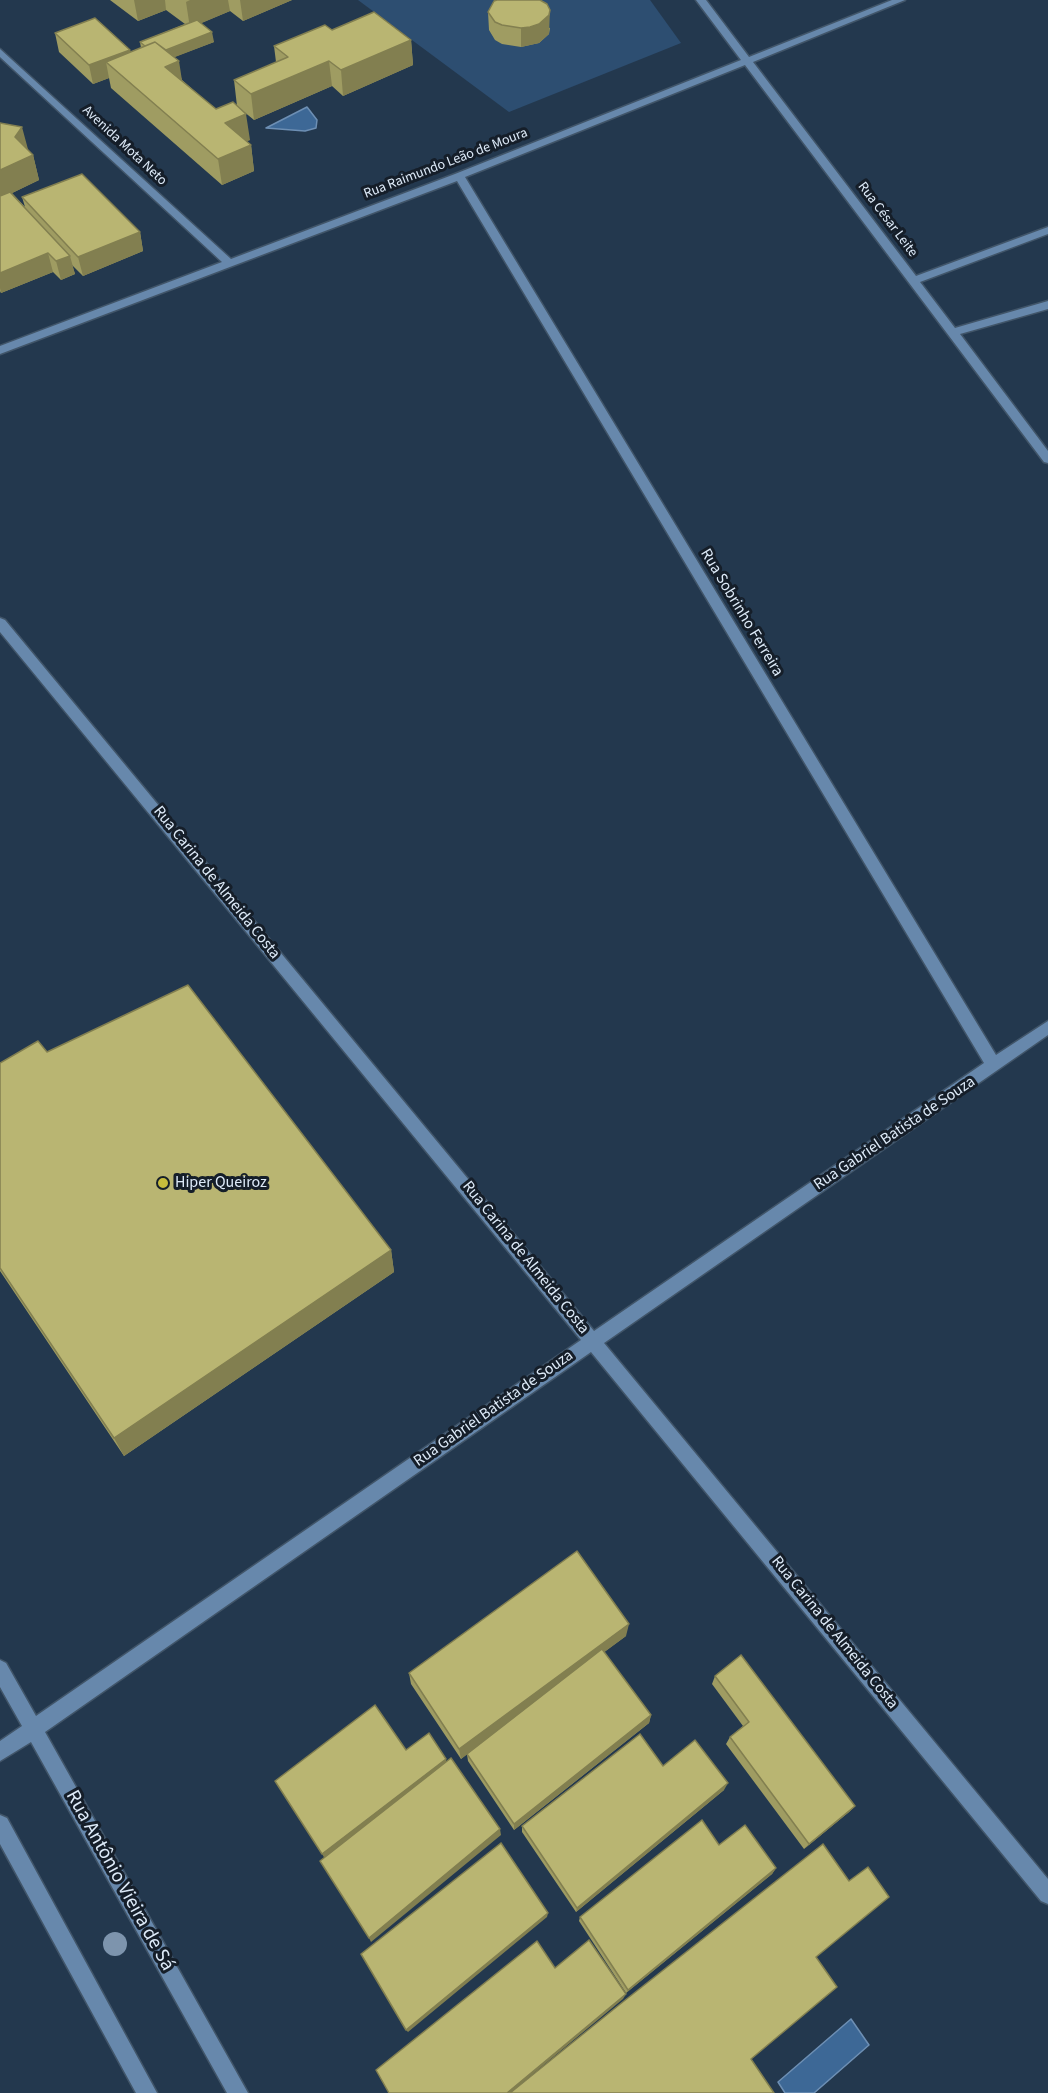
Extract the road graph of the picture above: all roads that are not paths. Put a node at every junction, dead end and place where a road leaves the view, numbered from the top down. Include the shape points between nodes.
1 (701, 0) edge
2 (900, 0) edge
3 (0, 52) edge
4 (747, 61) junction
5 (459, 176) junction
6 (1048, 230) edge
7 (228, 262) junction
8 (915, 281) junction
9 (1048, 305) edge
10 (954, 332) junction
11 (0, 350) edge
12 (1048, 459) edge
13 (0, 623) edge
14 (1048, 1027) edge
15 (994, 1066) junction
16 (592, 1340) junction
17 (0, 1669) edge
18 (34, 1728) junction
19 (0, 1752) edge
20 (0, 1826) edge
21 (1046, 1888) edge
22 (147, 2093) edge
23 (238, 2093) edge

1 - 4 street, Rua César Leite
2 - 4 street, Rua Raimundo Leão de Moura
3 - 7 street, Avenida Mota Neto
4 - 5 street, Rua Raimundo Leão de Moura
4 - 8 street, Rua César Leite
5 - 7 street, Rua Raimundo Leão de Moura
5 - 15 street, Rua Sobrinho Ferreira
6 - 8 street
7 - 11 street, Rua Raimundo Leão de Moura
8 - 10 street, Rua César Leite
9 - 10 street
10 - 12 street, Rua César Leite
13 - 16 street, Rua Carina de Almeida Costa
14 - 15 street, Rua Gabriel Batista de Souza
15 - 16 street, Rua Gabriel Batista de Souza
16 - 18 street, Rua Gabriel Batista de Souza
16 - 21 street, Rua Carina de Almeida Costa
17 - 18 street, Rua Antônio Vieira de Sá
18 - 19 street, Rua Gabriel Batista de Souza
18 - 23 street, Rua Antônio Vieira de Sá
20 - 22 street

